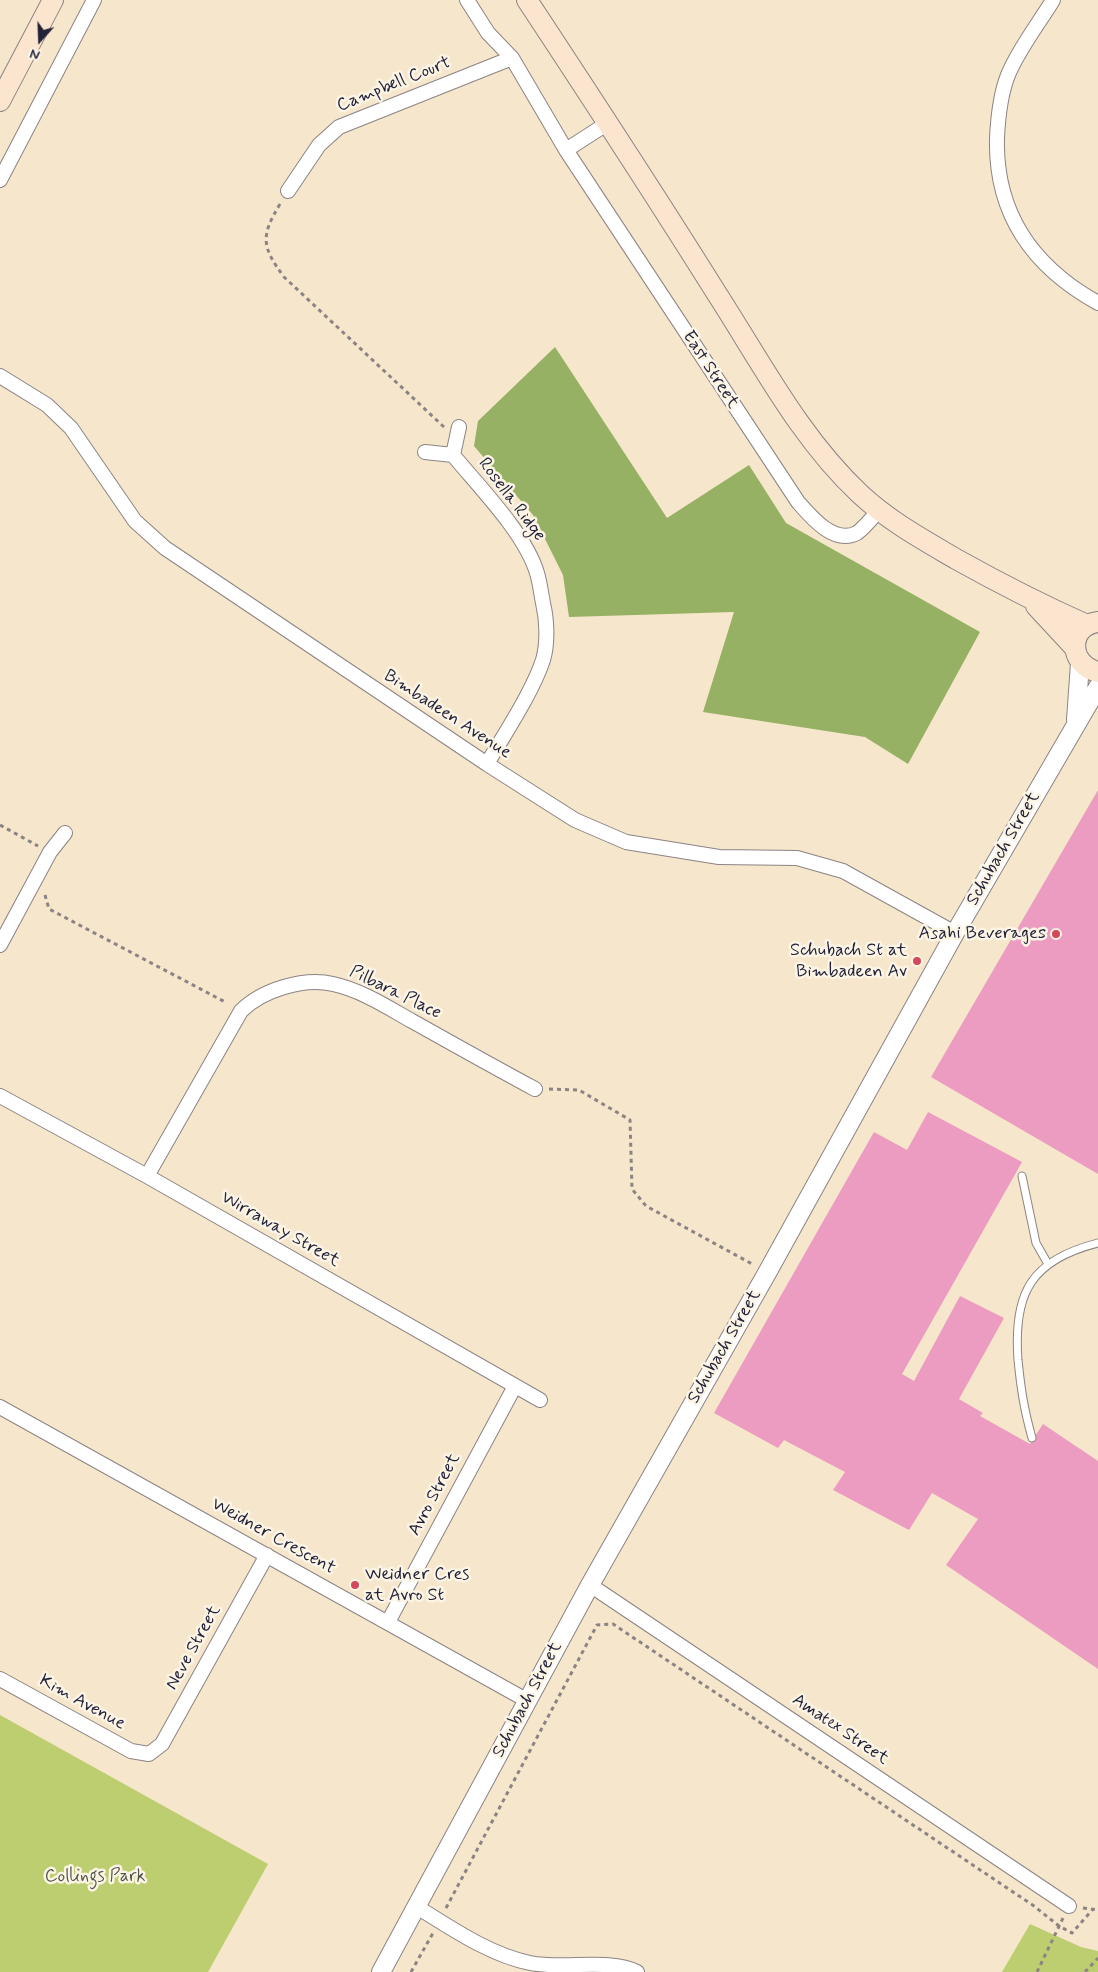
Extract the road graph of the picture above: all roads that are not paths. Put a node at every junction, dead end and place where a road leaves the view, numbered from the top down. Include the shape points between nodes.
1 (53, 0) edge
2 (94, 0) edge
3 (467, 0) edge
4 (526, 0) edge
5 (1053, 0) edge
6 (512, 58) junction
7 (0, 102) edge
8 (608, 123) junction
9 (566, 150) junction
10 (0, 180) edge
11 (288, 191) road end
12 (1098, 303) edge
13 (0, 376) edge
14 (457, 432) road end
15 (425, 452) dead end
16 (453, 456) junction
17 (879, 510) junction
18 (1029, 600) junction
19 (1093, 624) edge
20 (1078, 656) junction
21 (1098, 672) edge
22 (1098, 686) edge
23 (1076, 725) junction
24 (487, 764) junction
25 (65, 832) dead end
26 (955, 934) junction
27 (0, 945) edge
28 (535, 1089) road end
29 (0, 1096) edge
30 (147, 1176) junction
31 (1022, 1176) dead end
32 (1098, 1243) edge
33 (1048, 1264) junction
34 (515, 1386) junction
35 (540, 1400) dead end
36 (0, 1407) edge
37 (1032, 1438) dead end
38 (267, 1555) junction
39 (590, 1585) junction
40 (388, 1622) junction
41 (0, 1679) edge
42 (528, 1701) junction
43 (149, 1754) joint
44 (1069, 1906) road end
45 (417, 1907) junction
46 (381, 1972) edge
47 (637, 1972) edge

1 - 7 main road
2 - 10 street
3 - 6 street, East Street via 488,33
4 - 8 main road
5 - 12 street via 1008,75 998,115 996,162 1006,204 1020,233 1050,269 1068,285
6 - 9 street, East Street
6 - 11 street, Campbell Court via 339,127 319,145
8 - 9 street
8 - 17 main road via 815,446
9 - 17 street, East Street via 806,512 833,533 846,536 859,531
13 - 24 street, Bimbadeen Avenue via 47,405 71,428 135,521 165,548
14 - 16 street, Rosella Ridge
15 - 16 street, Rosella Ridge
16 - 24 street, Rosella Ridge via 526,547 537,572 545,612 543,659 517,714
17 - 18 main road via 920,538
18 - 19 main road
18 - 20 main road
19 - 20 main road via 1078,635
20 - 21 main road via 1088,669
20 - 23 street, Schubach Street
22 - 23 street, Schubach Street
23 - 26 street, Schubach Street
24 - 26 street, Bimbadeen Avenue via 575,820 626,842 719,856 797,858 843,871
25 - 27 street via 50,852
26 - 39 street, Schubach Street
28 - 30 street, Pilbara Place via 365,996 333,984 311,982 291,986 248,1004 241,1011
29 - 30 street, Wirraway Street
30 - 34 street, Wirraway Street
31 - 33 lane via 1036,1244
32 - 33 lane via 1077,1248
33 - 37 lane via 1025,1291 1018,1317 1022,1401
34 - 35 street, Wirraway Street
34 - 40 street, Avro Street
36 - 38 street, Weidner Crescent
38 - 40 street, Weidner Crescent
38 - 43 street, Neve Street via 162,1744
39 - 42 street, Schubach Street
39 - 44 street, Amatex Street
40 - 42 street, Weidner Crescent
41 - 43 street, Kim Avenue via 131,1751
42 - 45 street, Schubach Street
45 - 46 street, Schubach Street
45 - 47 street via 504,1956 530,1963 609,1966

